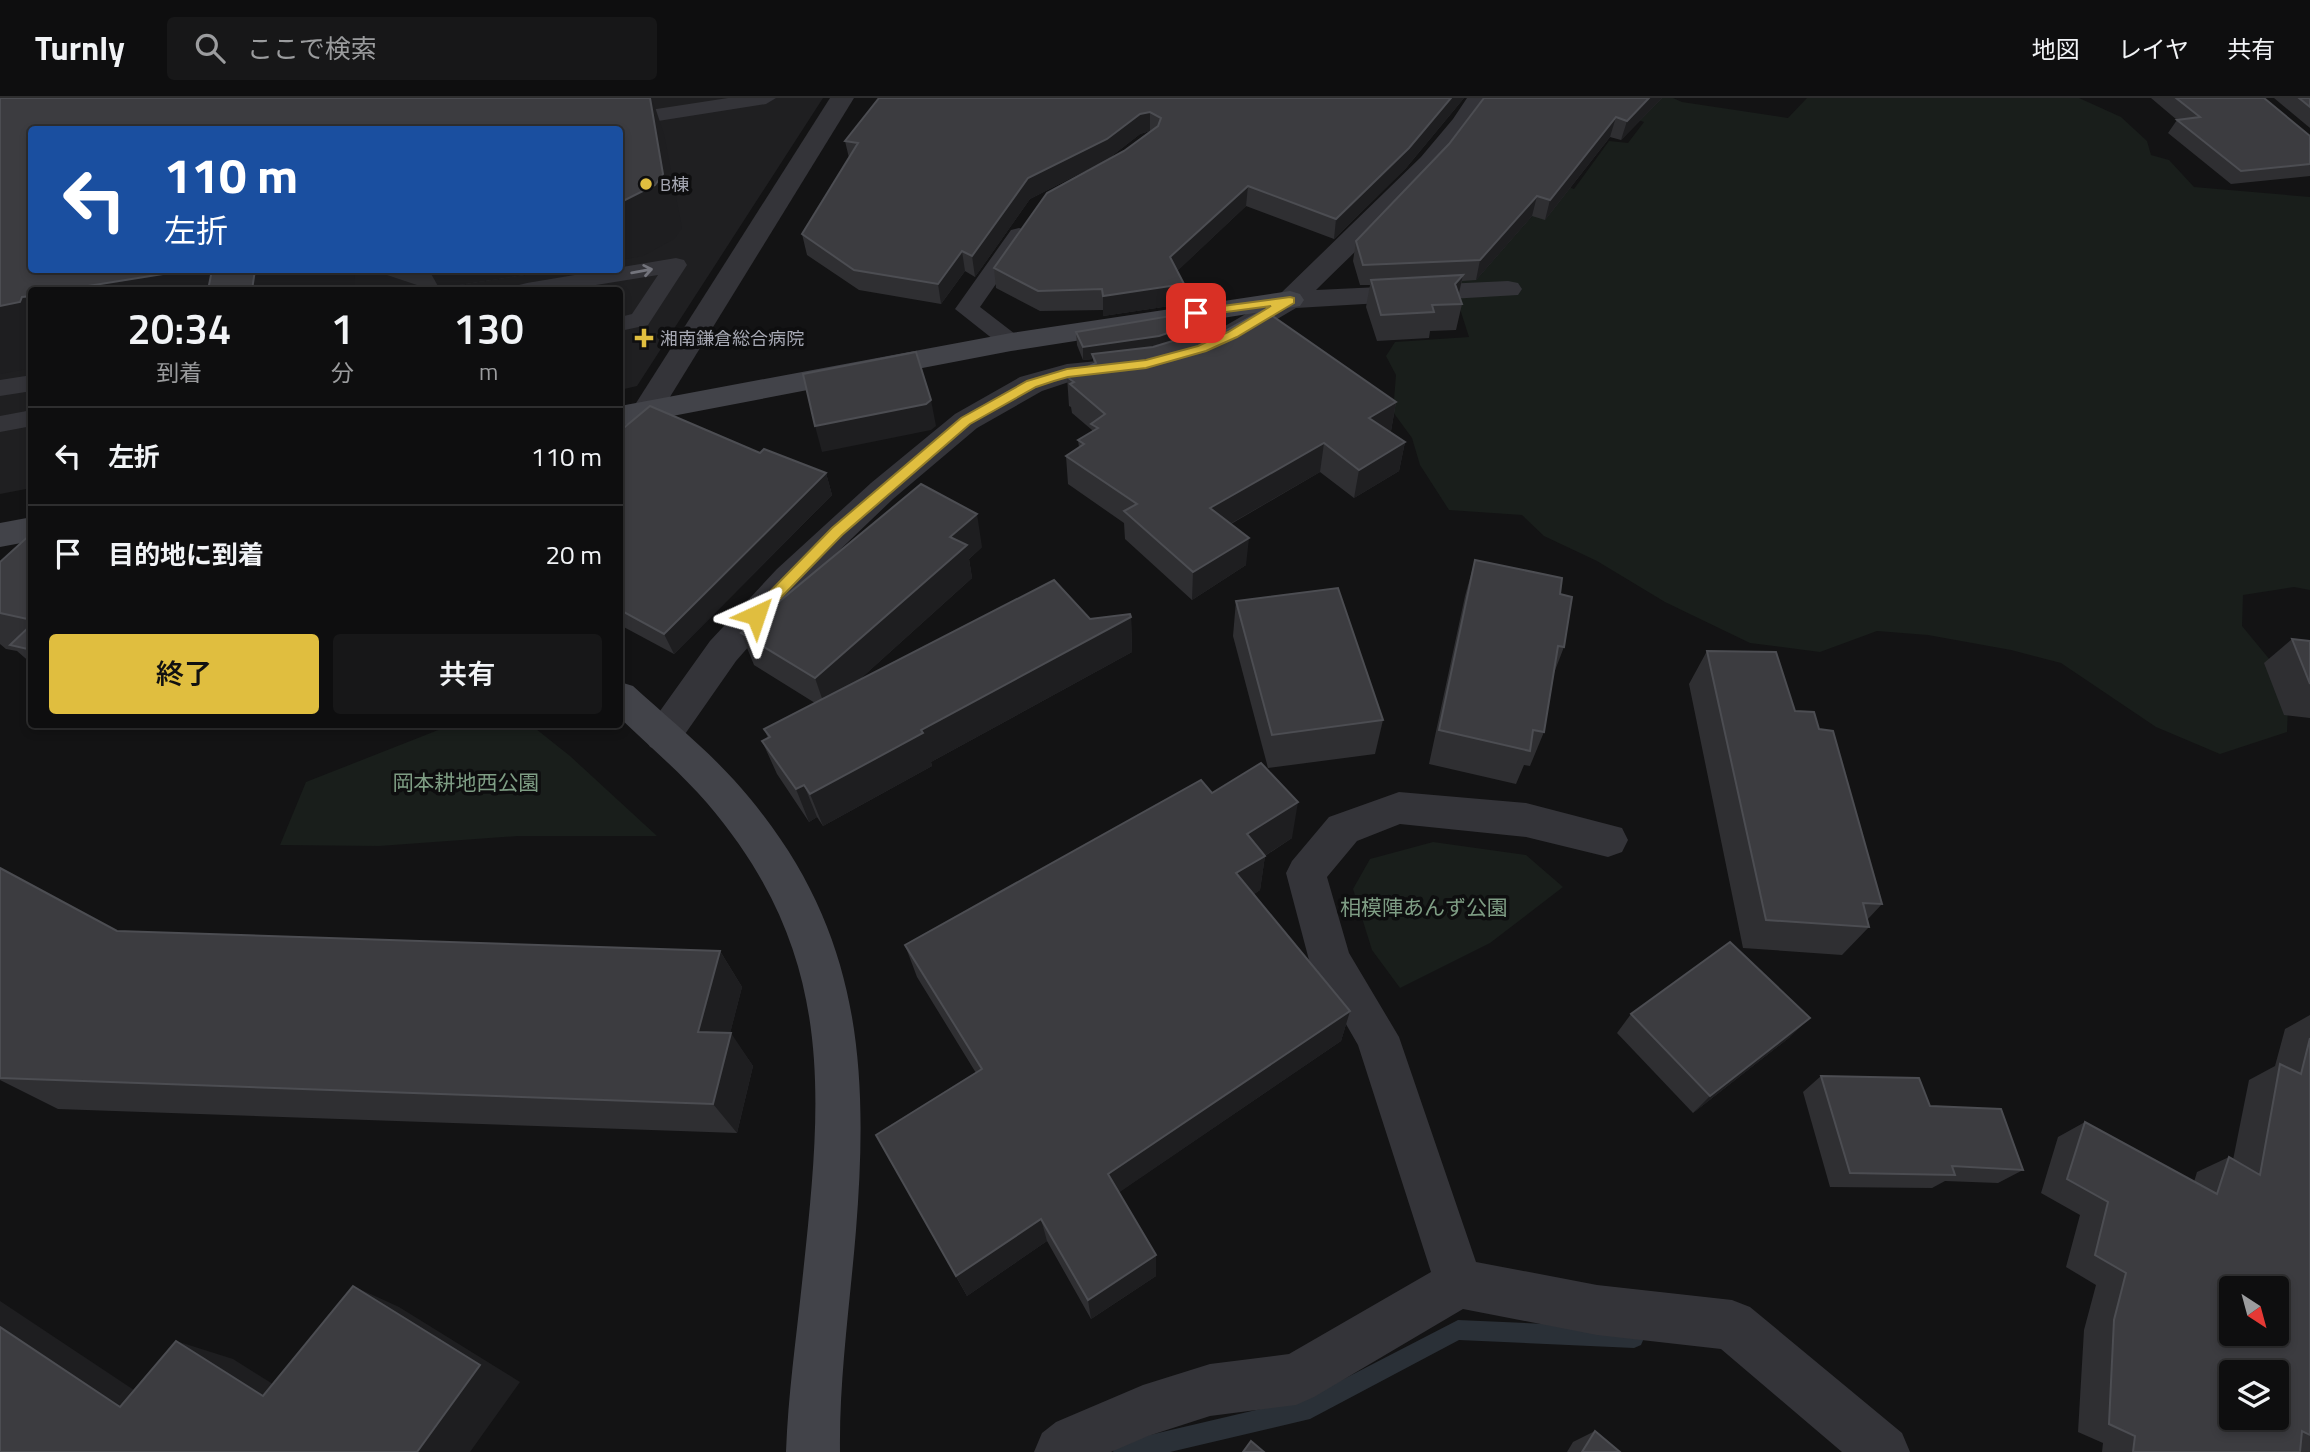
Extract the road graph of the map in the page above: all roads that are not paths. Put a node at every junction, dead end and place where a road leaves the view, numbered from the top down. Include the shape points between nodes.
1 (766, 98) edge
2 (842, 98) edge
3 (1479, 98) edge
4 (694, 103) edge
5 (579, 126) edge
6 (1031, 218) edge
7 (545, 287) edge
8 (1508, 289) dead end
9 (1290, 300) junction
10 (623, 323) edge
11 (1011, 342) junction
12 (1190, 352) edge
13 (1153, 363) edge
14 (28, 384) edge
15 (0, 388) edge
16 (633, 414) edge
17 (28, 419) edge
18 (0, 424) edge
19 (28, 530) edge
20 (0, 535) edge
21 (623, 699) edge
22 (663, 736) junction
23 (1608, 840) dead end
24 (1459, 1283) junction
25 (813, 1452) edge
26 (1061, 1452) edge
27 (1883, 1452) edge

1 - 4 lane
2 - 16 street
3 - 9 street via 1430,162
4 - 5 lane
6 - 11 lane via 967,309
7 -> 10 lane via 676,265 640,320
8 - 9 street
9 - 11 street
9 - 12 street via 1233,334
11 - 16 street
13 - 22 street via 1067,373 1031,384 966,421 789,578 723,651
14 - 15 lane
17 - 18 lane
19 - 20 street
21 - 22 street
22 - 25 street via 732,806 771,861 804,922 829,999 840,1100 829,1264 812,1405
23 - 24 street via 1527,820 1399,808 1343,829 1306,873 1330,960 1377,1037
24 - 26 street via 1296,1379 1210,1390 1154,1408 1075,1441
24 - 27 street via 1597,1310 1732,1325

